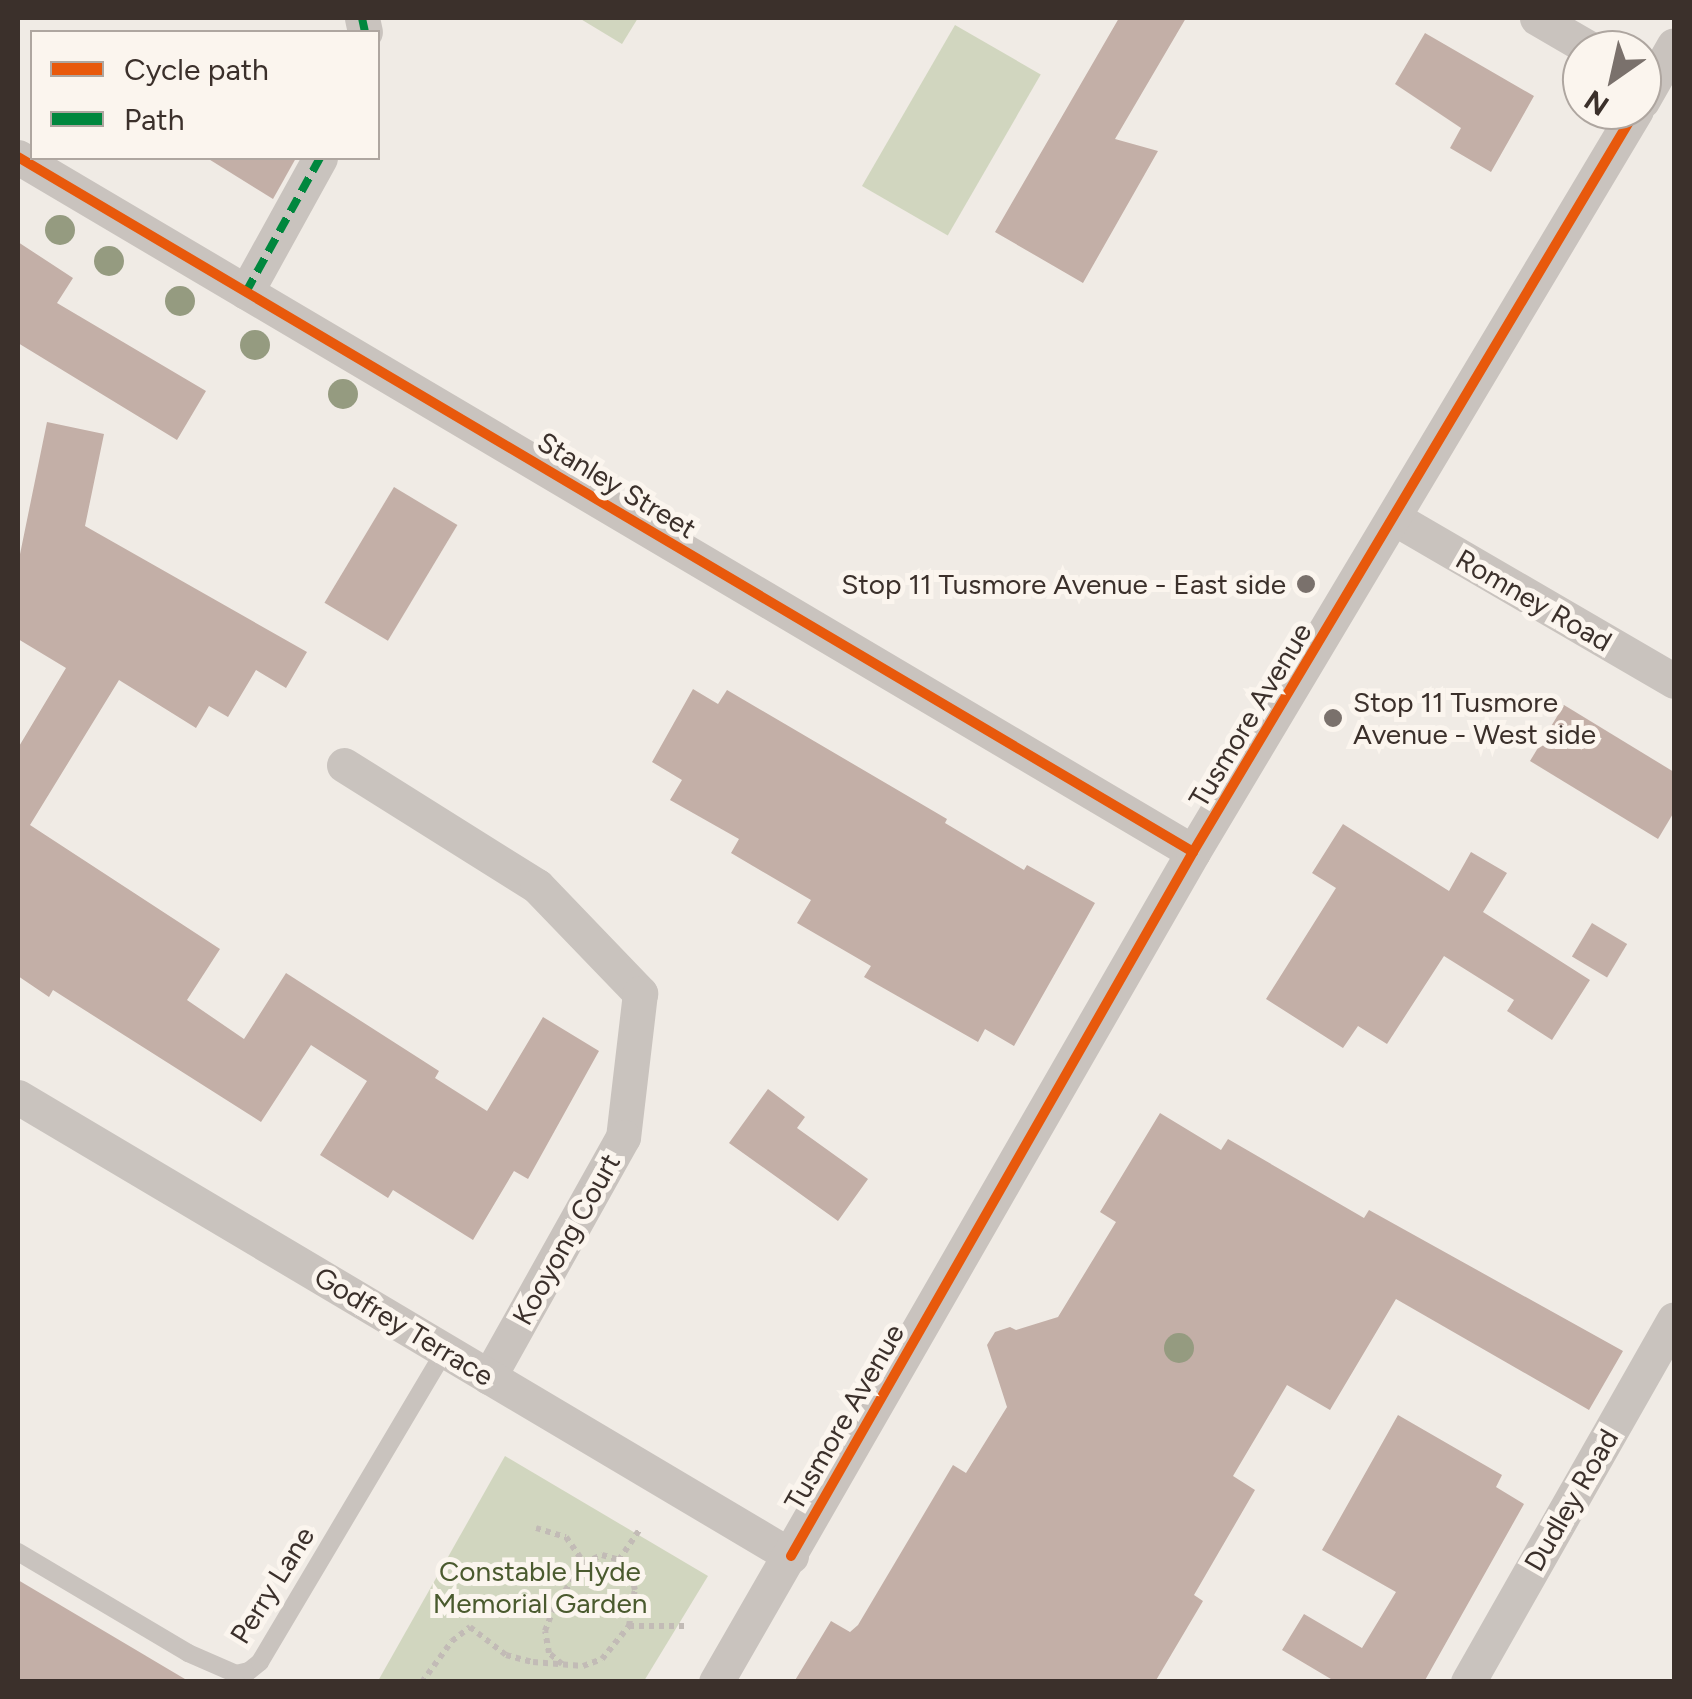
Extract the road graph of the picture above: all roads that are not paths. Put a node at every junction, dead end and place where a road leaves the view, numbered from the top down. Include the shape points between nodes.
1 (1537, 18) edge
2 (1562, 33) edge
3 (1622, 130) edge
4 (18, 156) edge
5 (319, 160) edge
6 (246, 292) junction
7 (1394, 518) junction
8 (1674, 682) edge
9 (344, 765) dead end
10 (1194, 852) junction
11 (18, 1097) edge
12 (1674, 1319) edge
13 (445, 1350) junction
14 (488, 1377) junction
15 (18, 1552) edge
16 (791, 1556) junction
17 (716, 1682) edge
18 (1468, 1682) edge

1 - 2 street
3 - 7 street, Tusmore Avenue
4 - 6 street, Stanley Street
5 - 6 street
6 - 10 street, Stanley Street
7 - 8 street, Romney Road
7 - 10 street, Tusmore Avenue
9 - 14 street, Kooyong Court via 537,886 640,993 624,1137
10 - 16 street, Tusmore Avenue
11 - 13 street, Godfrey Terrace
12 - 18 street, Dudley Road
13 - 14 street, Godfrey Terrace
13 - 15 lane, Perry Lane via 249,1671 236,1674 202,1661
14 - 16 street, Godfrey Terrace
16 - 17 street, Tusmore Avenue

